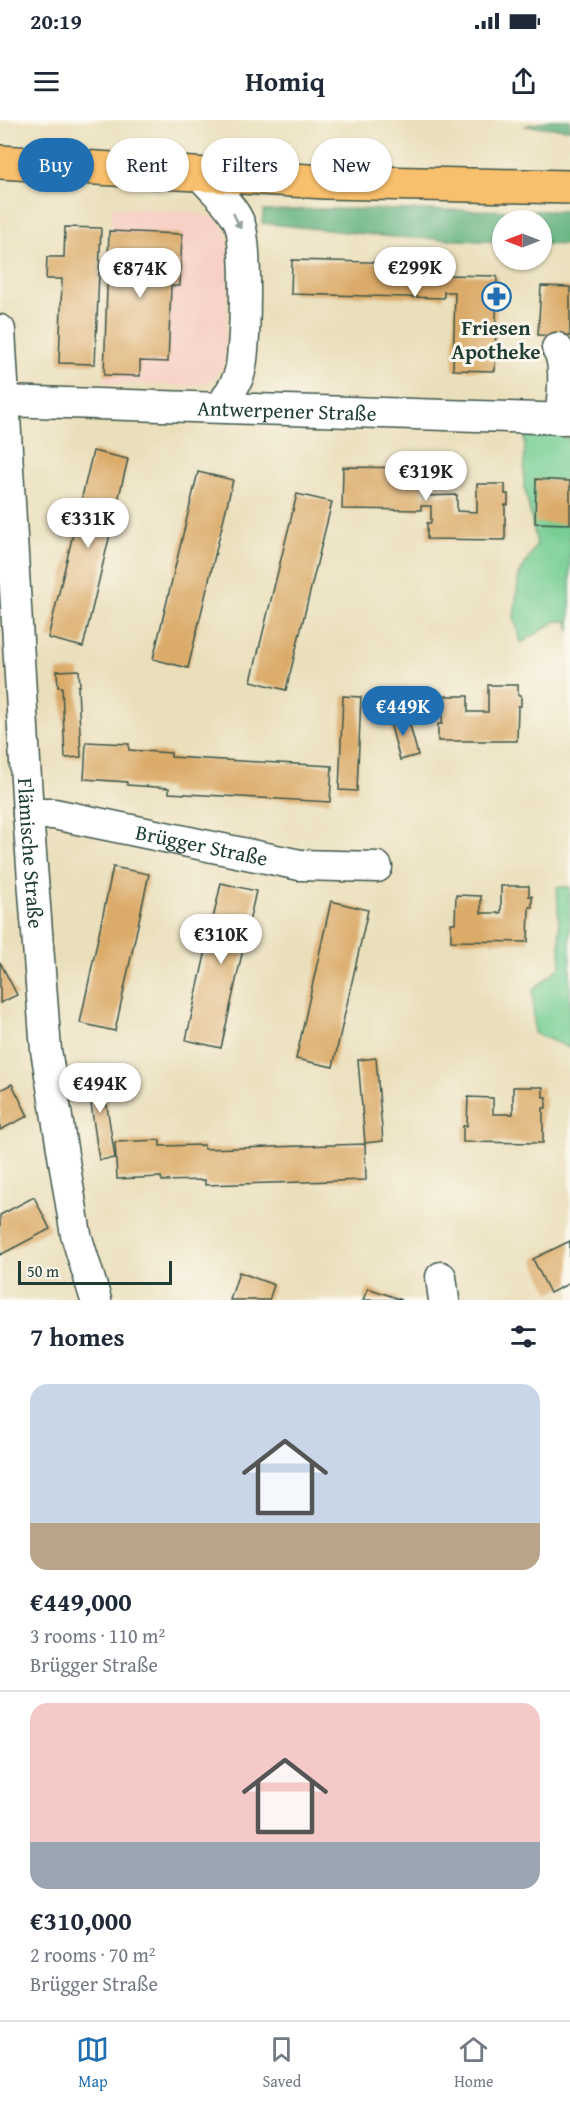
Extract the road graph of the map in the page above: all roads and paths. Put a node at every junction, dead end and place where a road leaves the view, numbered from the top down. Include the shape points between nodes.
1 (0, 162) edge
2 (201, 176) edge
3 (299, 181) edge
4 (570, 187) edge
5 (215, 192) edge
6 (0, 330) edge
7 (557, 348) dead end
8 (3, 401) junction
9 (221, 407) junction
10 (565, 419) edge
11 (28, 814) junction
12 (377, 867) dead end
13 (96, 1300) edge

1 - 2 main road
3 - 4 main road
5 -> 9 street via 239,222 243,235 242,360 239,375
6 - 8 street, Flämische Straße
7 - 10 street via 562,355
8 - 9 street, Antwerpener Straße
8 - 11 street, Flämische Straße
9 - 10 street, Antwerpener Straße
11 - 12 street, Brügger Straße via 54,814 300,866
11 - 13 street, Flämische Straße via 46,1050 76,1235

